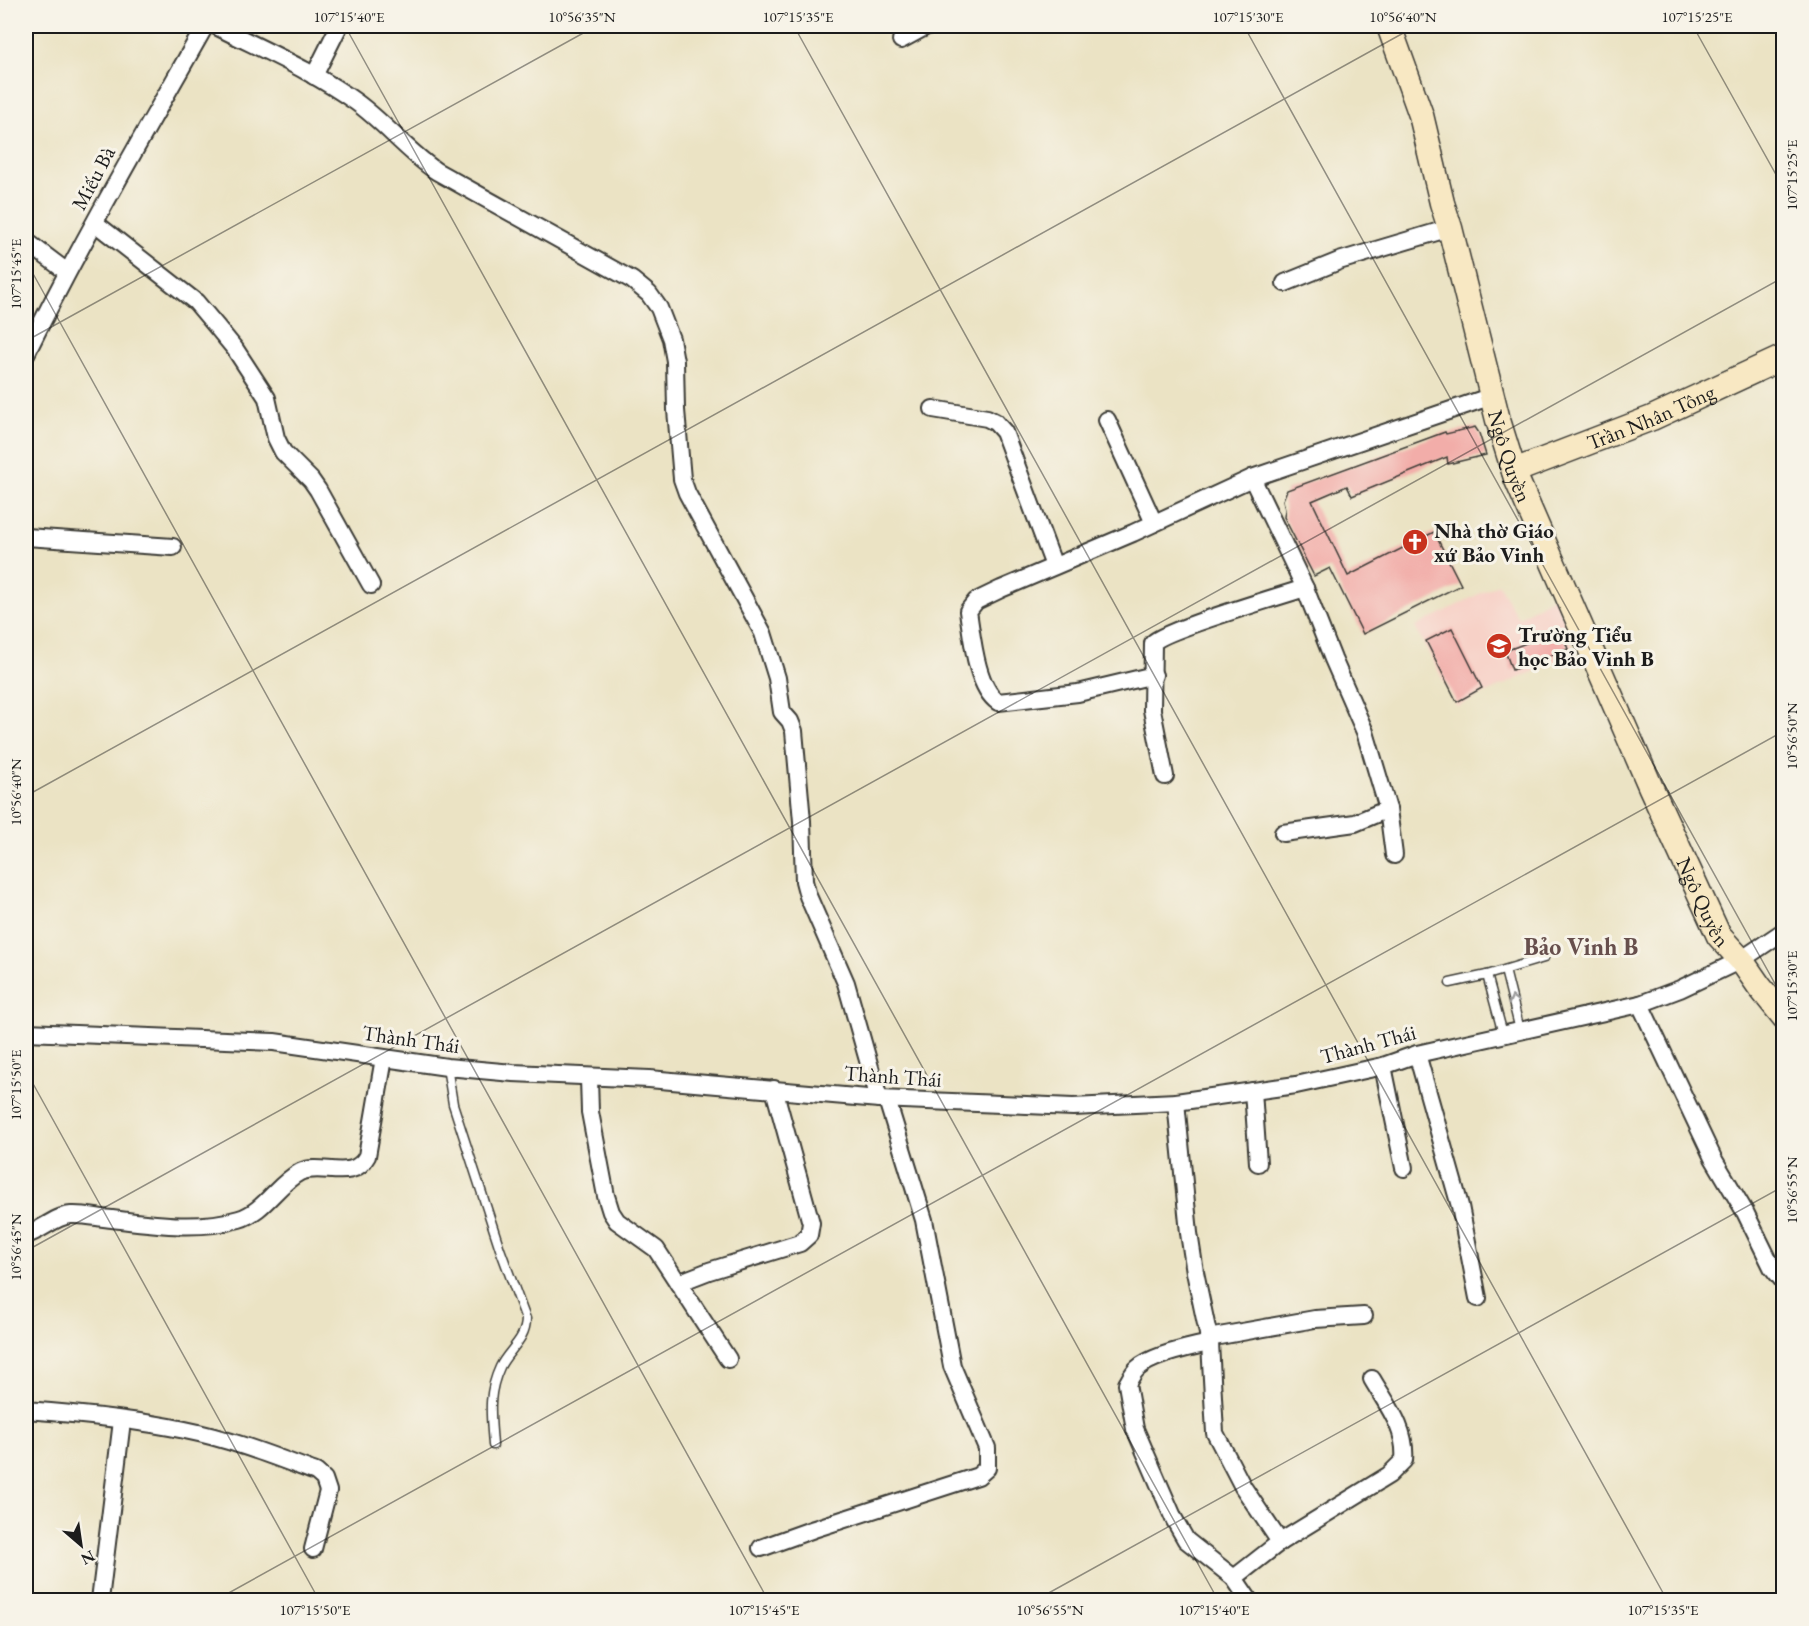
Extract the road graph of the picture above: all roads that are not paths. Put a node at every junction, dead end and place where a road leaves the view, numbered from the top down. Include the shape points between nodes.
1 (205, 26) edge
2 (216, 26) edge
3 (339, 26) edge
4 (927, 26) edge
5 (1389, 26) edge
6 (901, 40) dead end
7 (314, 76) junction
8 (95, 223) junction
9 (1450, 228) junction
10 (26, 241) edge
11 (67, 272) junction
12 (1285, 283) dead end
13 (26, 354) edge
14 (1784, 357) edge
15 (1492, 396) junction
16 (933, 409) dead end
17 (1107, 420) dead end
18 (1514, 471) junction
19 (1252, 478) junction
20 (1154, 524) junction
21 (26, 537) edge
22 (173, 547) dead end
23 (1054, 567) junction
24 (371, 585) dead end
25 (1305, 588) junction
26 (1154, 675) junction
27 (1165, 776) dead end
28 (1388, 809) junction
29 (1283, 833) dead end
30 (1394, 855) dead end
31 (1784, 930) edge
32 (1544, 958) dead end
33 (1742, 960) junction
34 (1505, 970) junction
35 (1487, 975) junction
36 (1450, 983) dead end
37 (1640, 1004) junction
38 (1784, 1017) edge
39 (1520, 1030) junction
40 (26, 1032) edge
41 (1503, 1034) junction
42 (1417, 1054) junction
43 (384, 1058) junction
44 (1383, 1066) junction
45 (447, 1067) junction
46 (589, 1077) junction
47 (774, 1089) junction
48 (1253, 1091) junction
49 (883, 1099) junction
50 (1176, 1102) junction
51 (1258, 1163) dead end
52 (1404, 1168) dead end
53 (26, 1235) edge
54 (1784, 1282) edge
55 (678, 1283) junction
56 (1478, 1298) dead end
57 (1364, 1316) dead end
58 (1209, 1341) junction
59 (728, 1359) dead end
60 (1372, 1379) dead end
61 (26, 1410) edge
62 (122, 1421) junction
63 (493, 1445) dead end
64 (1280, 1542) junction
65 (761, 1548) dead end
66 (313, 1549) dead end
67 (1234, 1578) junction
68 (100, 1600) edge
69 (1249, 1600) edge

1 - 8 street, Miếu Bà
2 - 7 street
3 - 7 street
4 - 6 street
5 - 9 street, Ngô Quyền via 1421,115
7 - 49 street via 374,116 424,164 632,280 659,308 675,361 682,479 770,652 782,712 794,731 804,881 846,983
8 - 11 street, Miếu Bà
8 - 24 street via 196,303 235,349 267,398 283,452 318,490
9 - 12 street via 1339,261
9 - 15 street, Ngô Quyền
10 - 11 street
11 - 13 street, Miếu Bà
14 - 18 street, Trần Nhân Tông via 1652,418
15 - 18 street, Ngô Quyền
15 - 19 street
16 - 23 street via 987,418 1004,432
17 - 20 street
18 - 33 street, Ngô Quyền via 1696,888 1719,936
19 - 20 street
19 - 25 street
20 - 23 street
21 - 22 street
23 - 26 street via 976,601 968,611 976,659 989,694 998,702 1011,702 1078,693
25 - 26 street via 1156,639
25 - 28 street via 1365,732
26 - 27 street via 1152,710
28 - 29 street via 1355,823
28 - 30 street
31 - 33 street, Thành Thái
32 - 34 lane
33 - 37 street, Thành Thái
33 - 38 street, Ngô Quyền
34 - 35 lane
39 -> 34 lane
35 - 36 lane
35 - 41 lane
37 - 39 street, Thành Thái
37 - 54 street via 1713,1158
39 - 41 street, Thành Thái
40 - 43 street, Thành Thái via 274,1042
41 - 42 street, Thành Thái
42 - 44 street, Thành Thái
42 - 56 street via 1460,1206
43 - 45 street, Thành Thái
43 - 53 street via 367,1156 355,1169 301,1172 240,1219 170,1226 67,1215
44 - 48 street, Thành Thái
44 - 52 street
45 - 46 street, Thành Thái
45 - 63 lane via 453,1104 526,1319 526,1329 494,1381 489,1403
46 - 47 street, Thành Thái
46 - 55 street via 590,1112 611,1212 617,1221 656,1249
47 - 49 street, Thành Thái
47 - 55 street via 811,1224 809,1235 800,1243
48 - 50 street, Thành Thái
48 - 51 street
49 - 50 street, Thành Thái via 1073,1107
49 - 65 street via 924,1220 952,1366 987,1448 987,1468 978,1476
50 - 58 street via 1189,1233
55 - 59 street
57 - 58 street via 1315,1319
58 - 64 street via 1215,1433 1243,1487
58 - 67 street via 1154,1359 1138,1368 1127,1384 1135,1429 1174,1520 1192,1546
60 - 64 street via 1396,1421 1405,1445 1404,1460 1389,1475
61 - 62 street
62 - 66 street via 185,1430 236,1443 316,1472 324,1479 328,1491
62 - 68 street
64 - 67 street
67 - 69 street

